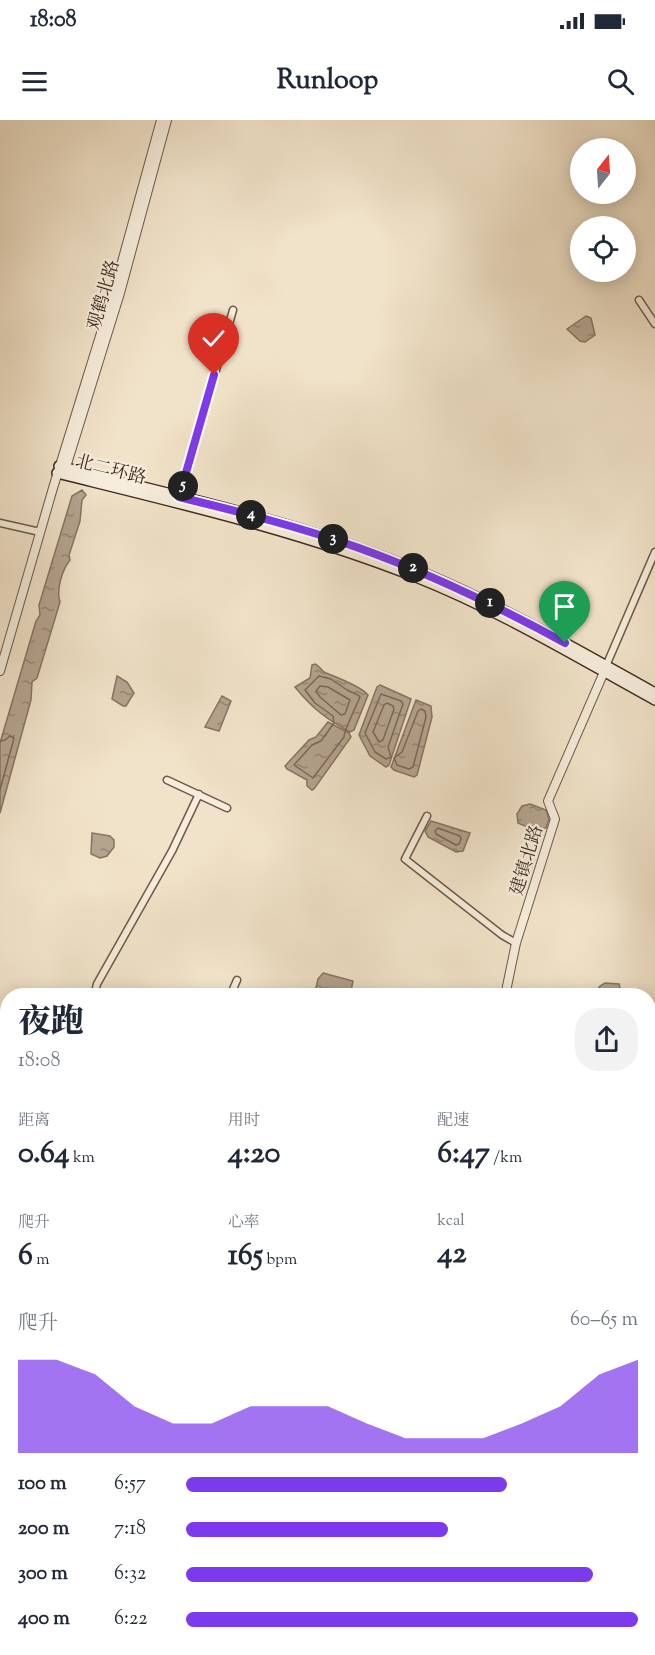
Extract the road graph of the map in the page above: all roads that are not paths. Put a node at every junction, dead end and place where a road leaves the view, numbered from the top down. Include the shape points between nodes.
1 (161, 120) edge
2 (167, 120) edge
3 (639, 300) dead end
4 (233, 310) dead end
5 (655, 324) edge
6 (61, 469) junction
7 (178, 500) junction
8 (0, 523) edge
9 (40, 532) junction
10 (655, 552) edge
11 (605, 669) junction
12 (0, 671) edge
13 (655, 693) edge
14 (655, 700) edge
15 (167, 780) dead end
16 (199, 794) junction
17 (227, 808) dead end
18 (427, 816) dead end
19 (516, 943) junction
20 (237, 980) dead end
21 (96, 988) edge
22 (234, 988) edge
23 (507, 988) edge

1 - 6 street, 观鹤北路
2 - 6 street, 观鹤北路 via 120,293
3 - 5 street
4 - 7 street
6 - 7 main road, 北二环路
6 - 9 street, 观鹤北路
7 - 11 main road, 北二环路 via 305,537 418,578
8 - 9 street
9 - 12 street, 观鹤北路
10 - 11 street
11 - 13 main road, 北二环路
11 - 14 main road, 北二环路
11 - 19 street, 建镇北路 via 548,801 555,819
15 - 16 street
16 - 17 street
16 - 21 street
18 - 19 street via 405,859
19 - 23 street, 建镇北路
20 - 22 street

